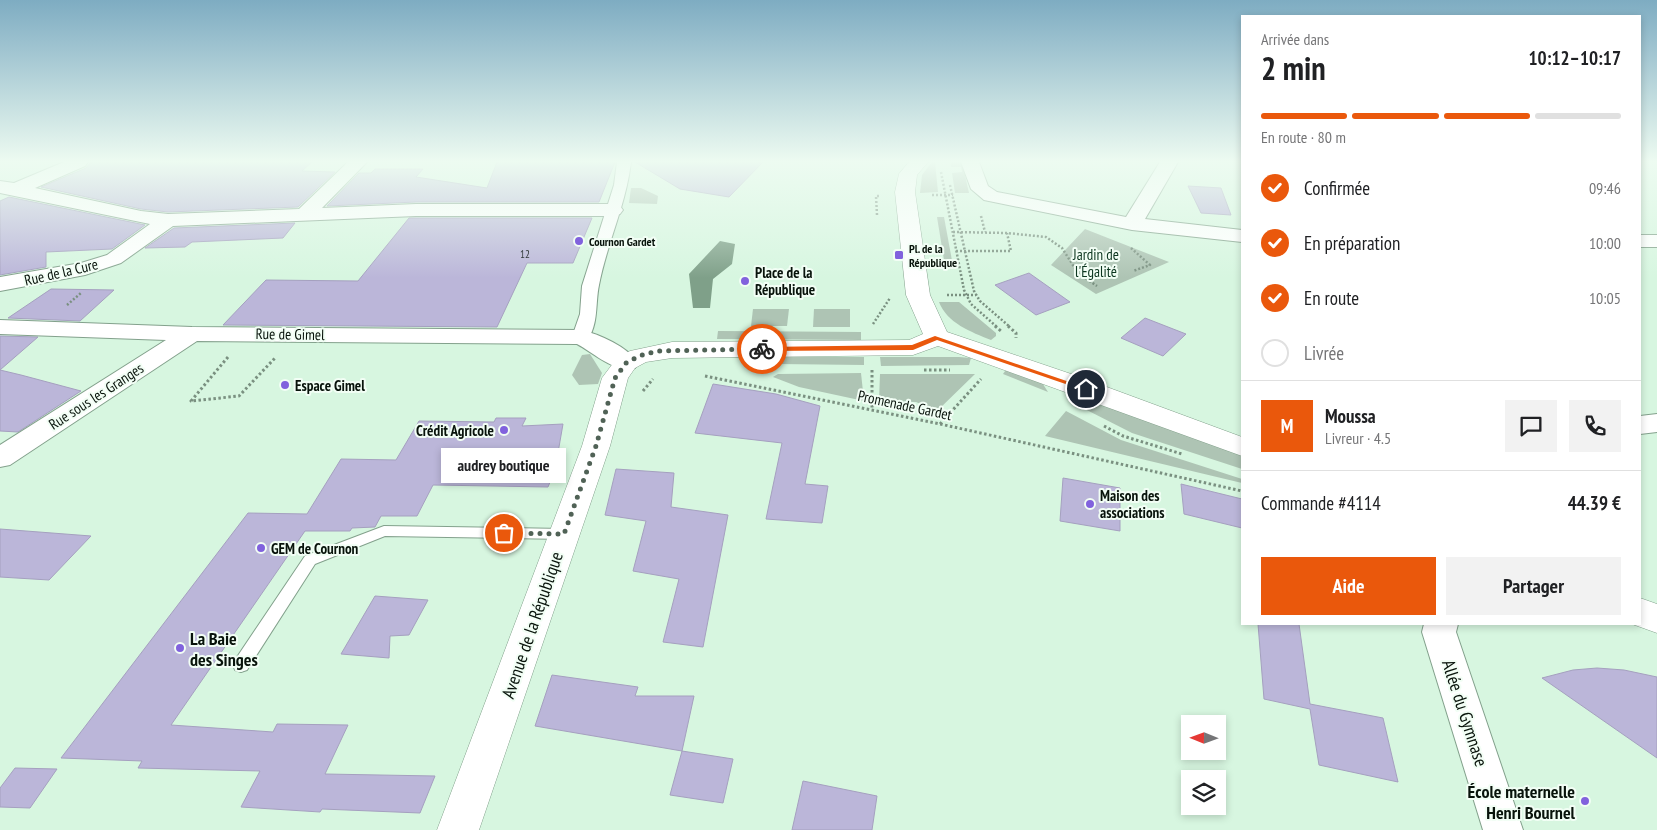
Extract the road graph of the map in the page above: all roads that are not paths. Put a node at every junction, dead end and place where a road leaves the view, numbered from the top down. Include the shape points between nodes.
1 (56, 201) edge
2 (319, 201) edge
3 (616, 201) edge
4 (906, 201) edge
5 (1015, 201) edge
6 (1146, 201) edge
7 (613, 210) junction
8 (305, 214) junction
9 (168, 220) junction
10 (1132, 224) junction
11 (1241, 236) edge
12 (1641, 241) edge
13 (1657, 241) edge
14 (0, 284) edge
15 (0, 327) edge
16 (192, 334) junction
17 (580, 337) junction
18 (937, 337) junction
19 (626, 363) junction
20 (1657, 423) edge
21 (1641, 425) edge
22 (1241, 447) edge
23 (0, 458) edge
24 (564, 534) junction
25 (1641, 612) edge
26 (1657, 618) edge
27 (1441, 625) edge
28 (241, 665) dead end
29 (458, 830) edge
30 (1503, 830) edge

1 - 9 street
2 - 8 street
3 - 7 street
4 - 18 street via 918,295
5 - 10 street
6 - 10 street
7 - 8 street via 416,210
7 - 17 street via 590,286 589,314
8 - 9 street
9 - 14 street, Rue de la Cure via 114,259 84,269
10 - 11 street
12 - 13 street
15 - 16 street, Rue de Gimel
16 - 17 street, Rue de Gimel
16 - 23 street, Rue sous les Granges
17 - 19 street
18 - 19 street via 913,347 672,350 639,356
18 - 22 street
19 - 24 street, Avenue de la République via 615,378 596,446
20 - 21 street
24 - 28 lane via 384,531 310,560
24 - 29 street, Avenue de la République
25 - 26 street
27 - 30 street, Allée du Gymnase via 1439,632

